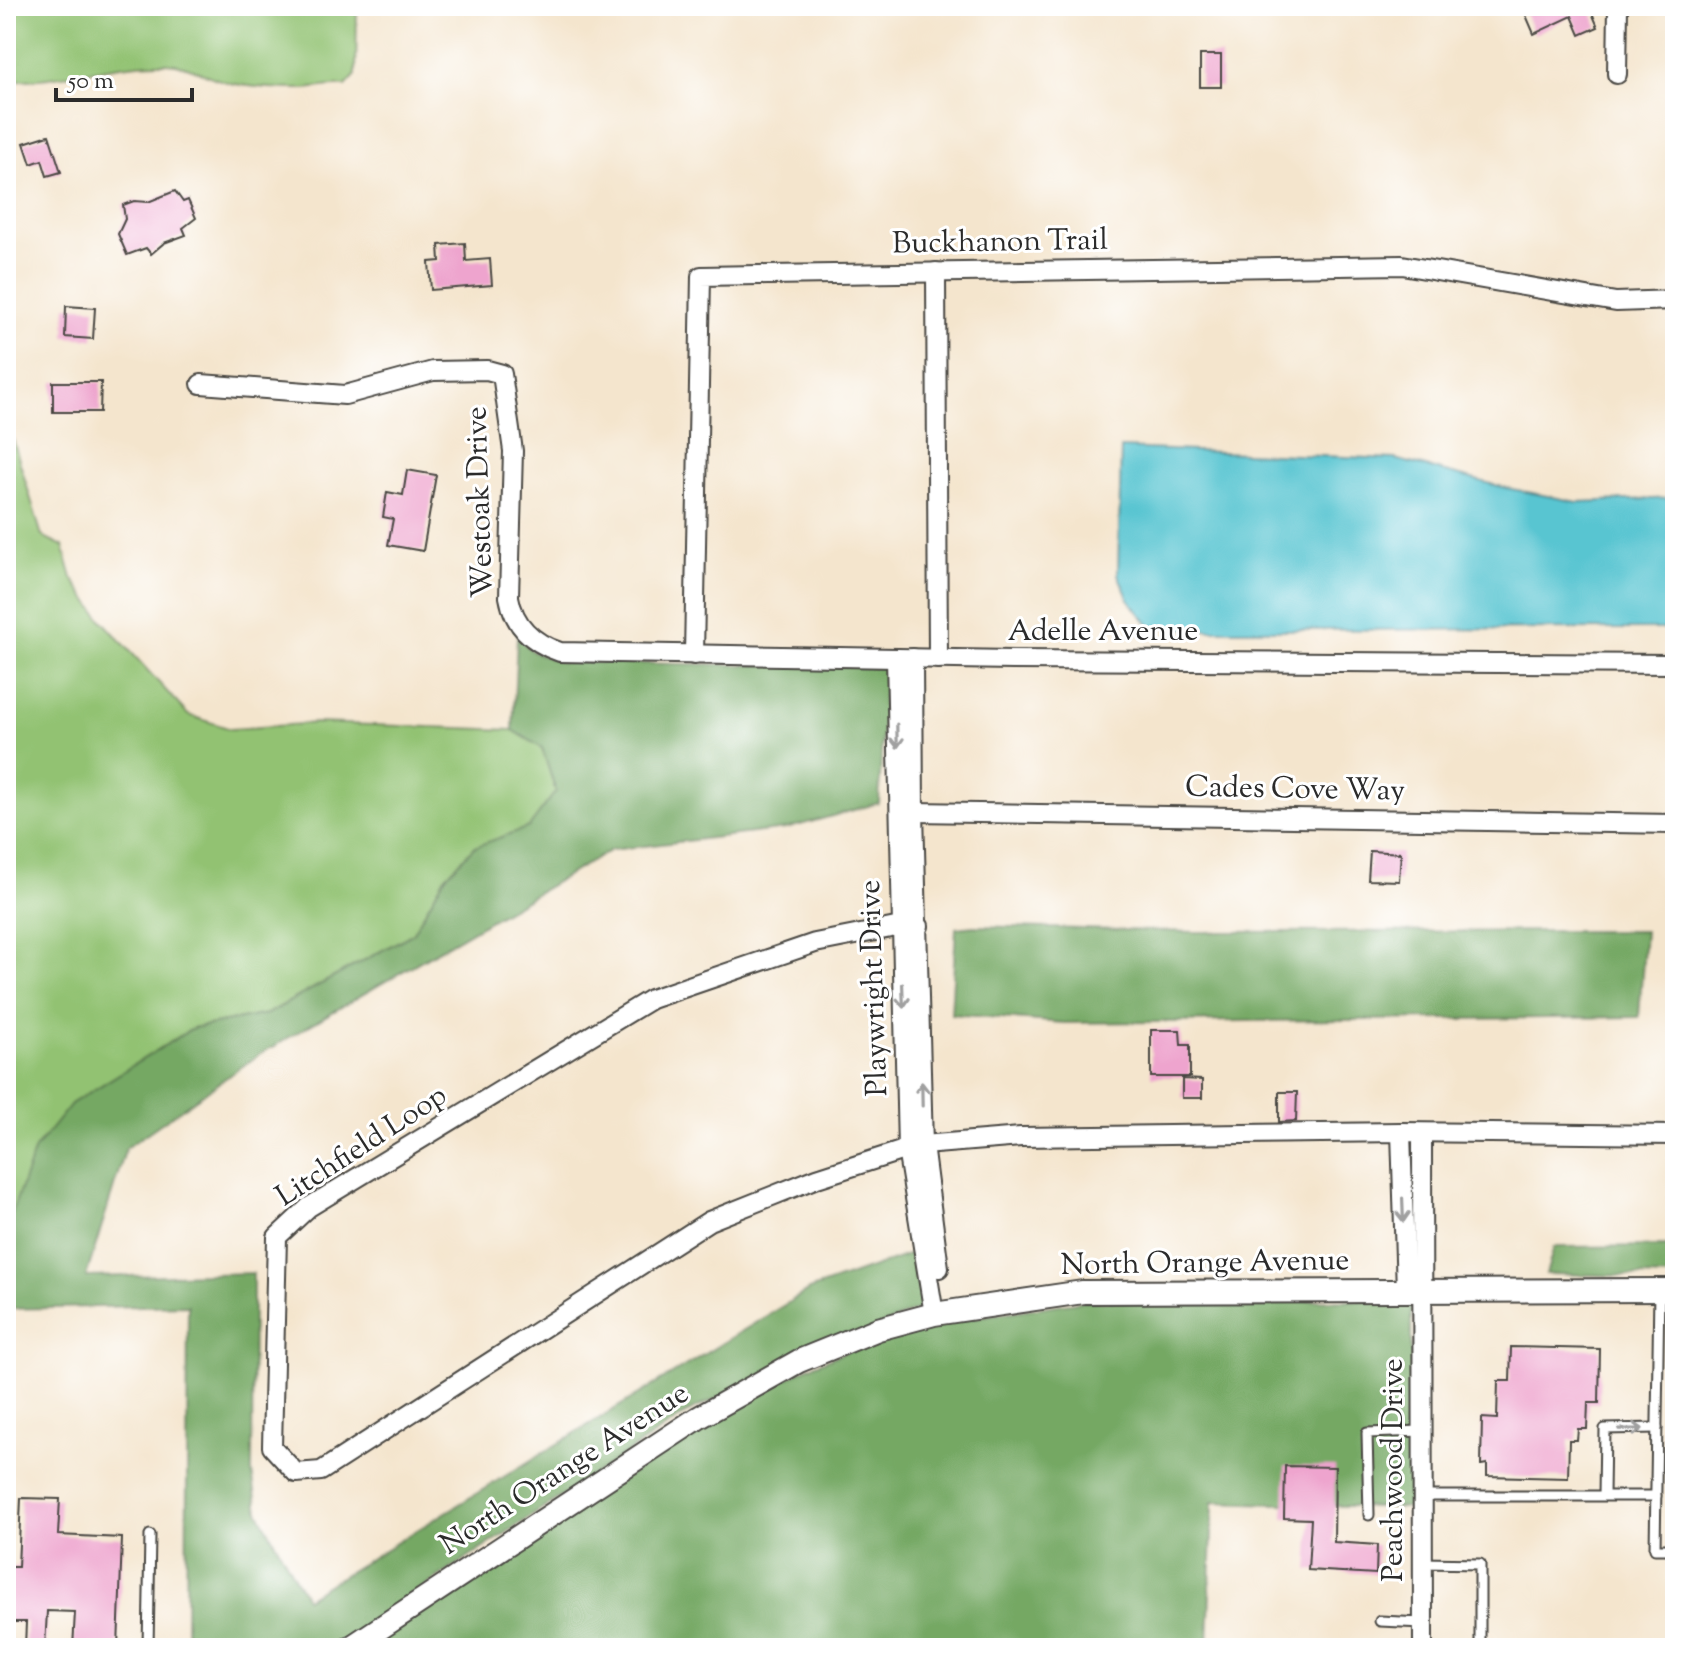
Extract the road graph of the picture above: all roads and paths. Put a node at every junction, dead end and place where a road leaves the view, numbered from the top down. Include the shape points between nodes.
1 (1618, 6) edge
2 (1617, 74) dead end
3 (936, 272) junction
4 (1675, 300) edge
5 (201, 384) dead end
6 (533, 639) joint
7 (694, 655) junction
8 (904, 658) junction
9 (938, 659) junction
10 (1675, 664) edge
11 (914, 812) junction
12 (1675, 824) edge
13 (910, 926) junction
14 (1401, 1132) junction
15 (1422, 1133) junction
16 (1675, 1135) edge
17 (915, 1147) junction
18 (1667, 1290) edge
19 (1414, 1291) junction
20 (939, 1312) junction
21 (1657, 1428) junction
22 (1422, 1431) junction
23 (1604, 1495) junction
24 (1422, 1496) junction
25 (1656, 1496) junction
26 (1369, 1515) dead end
27 (150, 1535) dead end
28 (1675, 1549) edge
29 (1423, 1563) junction
30 (1380, 1621) dead end
31 (1423, 1623) junction
32 (148, 1648) edge
33 (350, 1648) edge
34 (1423, 1648) edge
35 (1480, 1648) edge

1 - 2 street
3 - 4 street, Buckhanon Trail via 1402,265 1616,302
3 - 7 street, Buckhanon Trail via 701,276
3 - 9 street
5 - 6 street, Westoak Drive via 345,395 433,371 502,374 513,451 509,597 520,626
6 - 7 street, Adelle Avenue via 560,652
7 - 8 street, Adelle Avenue
8 - 9 street, Adelle Avenue
8 - 11 street, Playwright Drive
8 -> 13 street, Playwright Drive
9 - 10 street, Adelle Avenue
11 - 12 street, Cades Cove Way
11 - 13 street, Playwright Drive
13 - 17 street, Playwright Drive
13 - 17 street, Litchfield Loop via 815,943 651,999 309,1207 277,1237 272,1447 296,1473 321,1471 709,1221
14 - 15 street
14 - 17 street via 1021,1137
14 -> 19 street
15 - 16 street
15 - 19 street
17 - 20 street, Playwright Drive
18 - 19 street, North Orange Avenue
18 - 21 lane
19 - 20 street, North Orange Avenue via 1083,1292
19 - 22 street, Peachwood Drive
20 - 33 street, North Orange Avenue via 878,1329 799,1361 711,1411
23 -> 21 lane via 1605,1429
21 - 25 lane
22 - 24 street, Peachwood Drive
22 - 26 lane via 1367,1433
23 - 24 lane
23 - 25 lane
24 - 29 street, Peachwood Drive
25 - 28 lane via 1655,1549
27 - 32 lane
29 - 31 street, Peachwood Drive
29 - 35 lane via 1480,1564
30 - 31 lane
31 - 34 street, Peachwood Drive

